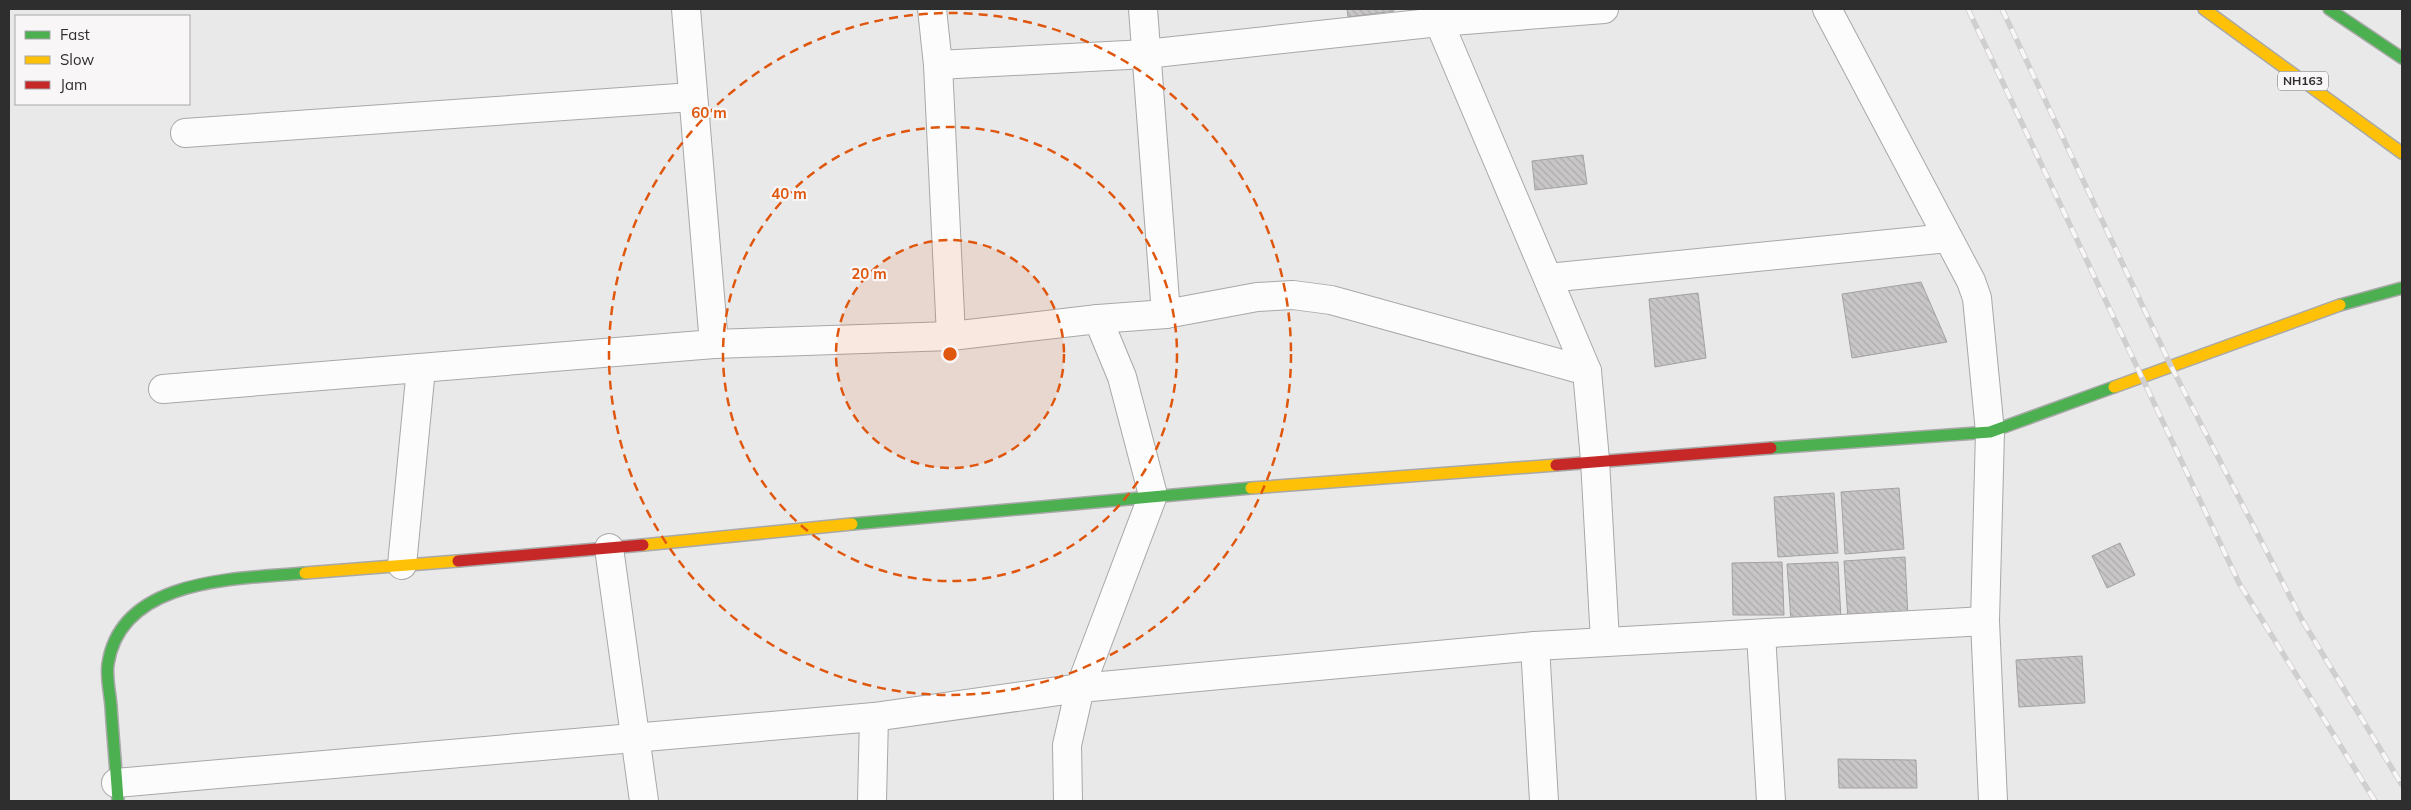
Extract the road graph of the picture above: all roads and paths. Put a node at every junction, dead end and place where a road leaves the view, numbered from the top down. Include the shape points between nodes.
1 (686, 9) edge
2 (932, 9) edge
3 (1143, 9) edge
4 (1604, 9) edge
5 (1827, 9) edge
6 (2204, 9) edge
7 (2330, 9) edge
8 (1439, 22) junction
9 (1146, 54) junction
10 (2402, 58) edge
11 (938, 64) junction
12 (692, 97) junction
13 (185, 133) dead end
14 (2402, 153) edge
15 (1948, 238) junction
16 (1548, 278) junction
17 (2402, 288) edge
18 (1166, 314) junction
19 (1098, 319) junction
20 (951, 336) junction
21 (714, 344) junction
22 (421, 368) junction
23 (1587, 371) junction
24 (163, 389) dead end
25 (1990, 432) junction
26 (1595, 460) junction
27 (1153, 495) junction
28 (609, 548) junction
29 (402, 565) junction
30 (1985, 622) junction
31 (1761, 634) junction
32 (1605, 641) junction
33 (1535, 646) junction
34 (1080, 688) junction
35 (874, 717) junction
36 (635, 738) junction
37 (117, 792) edge
38 (644, 801) edge
39 (872, 801) edge
40 (1068, 801) edge
41 (1544, 801) edge
42 (1771, 801) edge
43 (1992, 801) edge

1 - 12 street
2 - 11 street
3 - 9 street
4 - 8 street
5 - 15 street
6 - 14 main road, NH163
7 - 10 main road
8 - 9 street
8 - 16 street
9 - 11 street
9 - 18 street
11 - 20 street
12 - 13 street
12 - 21 street
15 - 16 street
15 - 25 street via 1977,298
16 - 23 street
17 - 25 main road via 2345,303
18 - 19 street
18 - 23 street via 1257,297 1292,295 1322,298
19 - 20 street
19 - 27 street via 1122,377
20 - 21 street
21 - 22 street
22 - 24 street
22 - 29 street
23 - 26 street
25 - 26 main road
25 - 30 street
26 - 27 main road
26 - 32 street
27 - 28 main road
27 - 34 street
28 - 29 main road
28 - 36 street
29 - 37 main road via 222,580 169,592 137,612 116,636 108,665
30 - 31 street
30 - 43 street
31 - 32 street
31 - 42 street
32 - 33 street
33 - 34 street
33 - 41 street
34 - 35 street
34 - 40 street via 1067,745
35 - 36 street
35 - 39 street
36 - 37 street
36 - 38 street

